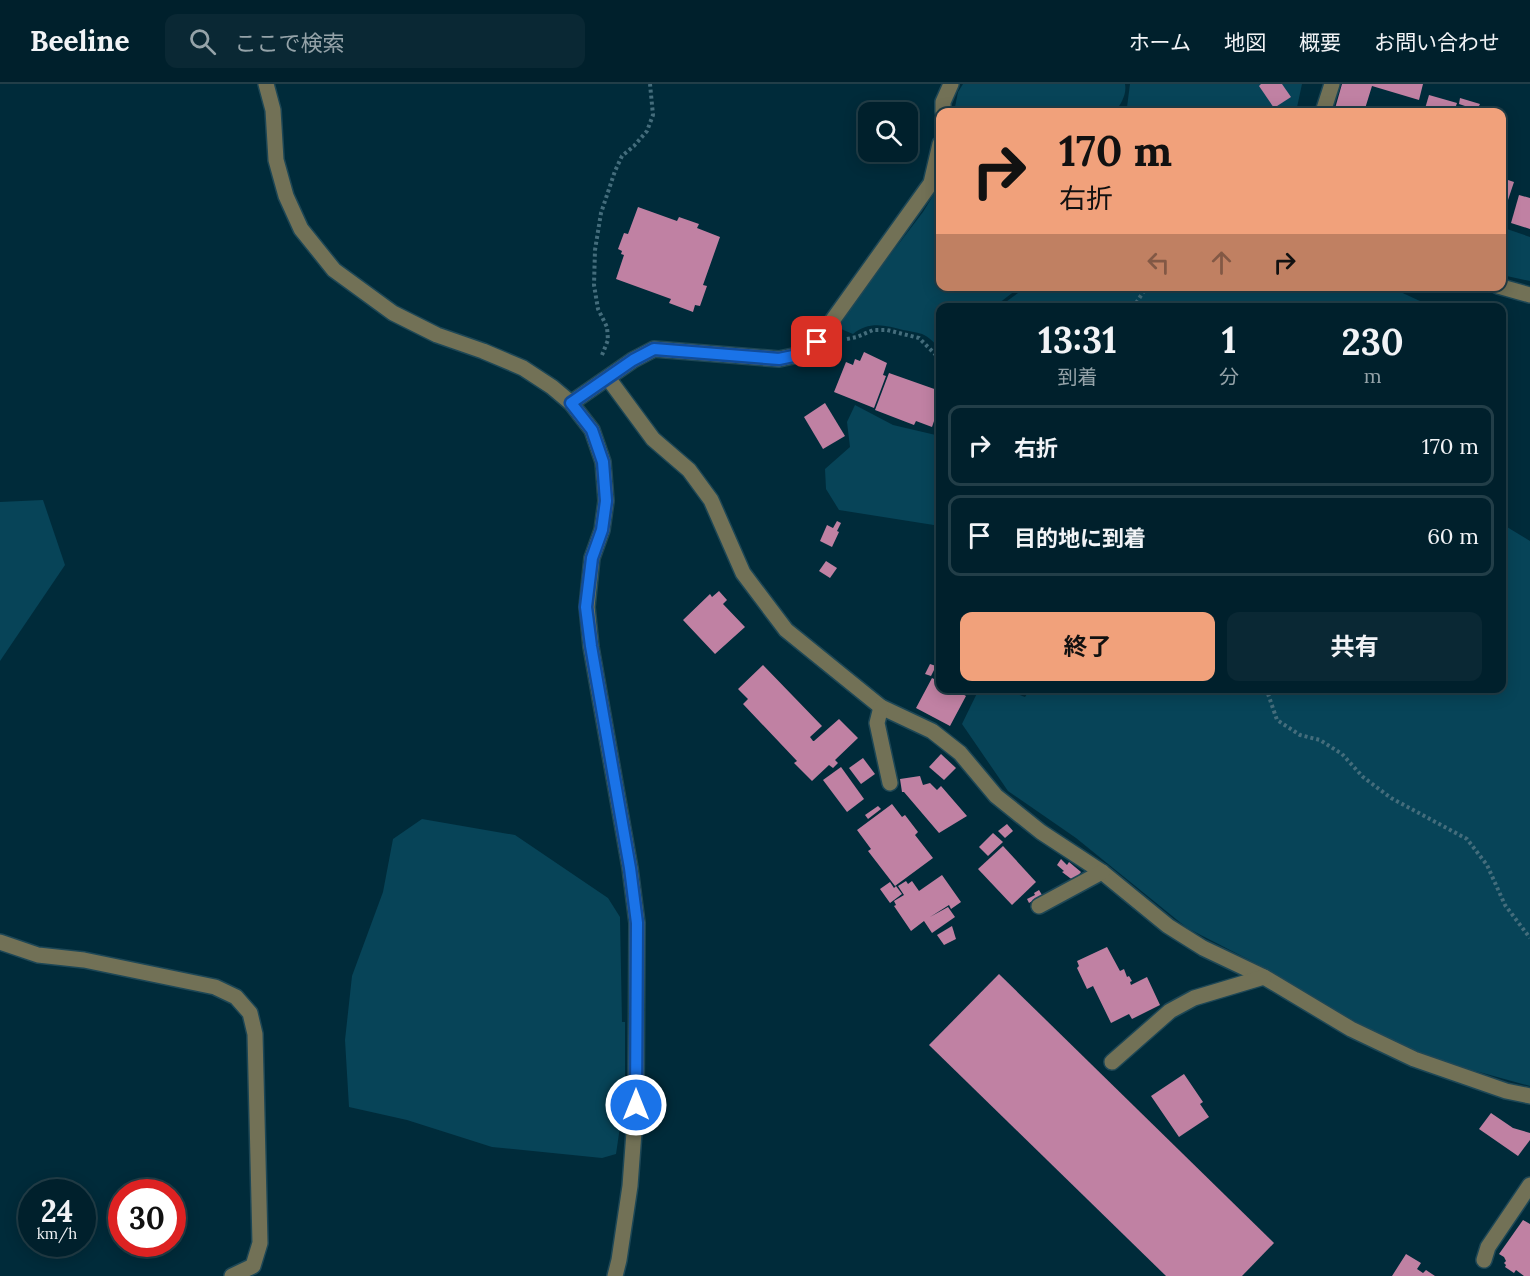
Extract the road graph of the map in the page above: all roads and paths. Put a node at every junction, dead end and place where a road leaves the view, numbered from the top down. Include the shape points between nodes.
1 (266, 84) edge
2 (650, 84) edge
3 (951, 84) edge
4 (1332, 84) edge
5 (943, 108) edge
6 (1324, 108) edge
7 (936, 161) edge
8 (1506, 288) edge
9 (1530, 295) edge
10 (817, 342) junction
11 (936, 355) edge
12 (608, 378) junction
13 (571, 403) junction
14 (1268, 693) edge
15 (881, 707) junction
16 (890, 783) dead end
17 (1102, 872) junction
18 (1039, 906) dead end
19 (1530, 938) edge
20 (0, 942) edge
21 (1264, 977) junction
22 (1112, 1062) dead end
23 (1530, 1096) edge
24 (1530, 1185) edge
25 (1484, 1260) dead end
26 (232, 1276) edge
27 (615, 1276) edge

1 - 13 street via 273,110 276,160 286,196 300,229 334,270 393,313 436,335 523,368
2 - 12 path via 653,115 647,131 622,156 615,171 601,213 595,250 598,309 608,327 608,340 599,364
3 - 5 street
4 - 6 street
7 - 10 street via 931,183
8 - 9 street
10 - 11 path via 887,330 919,338
10 - 12 street via 798,355 779,359 654,349
12 - 13 street
12 - 15 street via 653,440 689,470 711,500 743,573 786,630
13 - 27 street via 592,430 603,462 606,501 602,530 592,558 586,607 637,923 636,1105 630,1186
14 - 19 path via 1277,720 1300,735 1320,740 1342,754 1363,777 1391,798 1467,839
15 - 16 street via 877,723
15 - 17 street via 932,731 960,753 996,796 1041,832
17 - 18 street
17 - 21 street via 1168,926 1203,948
20 - 26 street via 38,955 84,960 215,987 236,997 250,1013 255,1034 260,1243 254,1266
21 - 22 street via 1194,998 1170,1011
21 - 23 street via 1351,1029 1414,1059
24 - 25 street via 1488,1247

